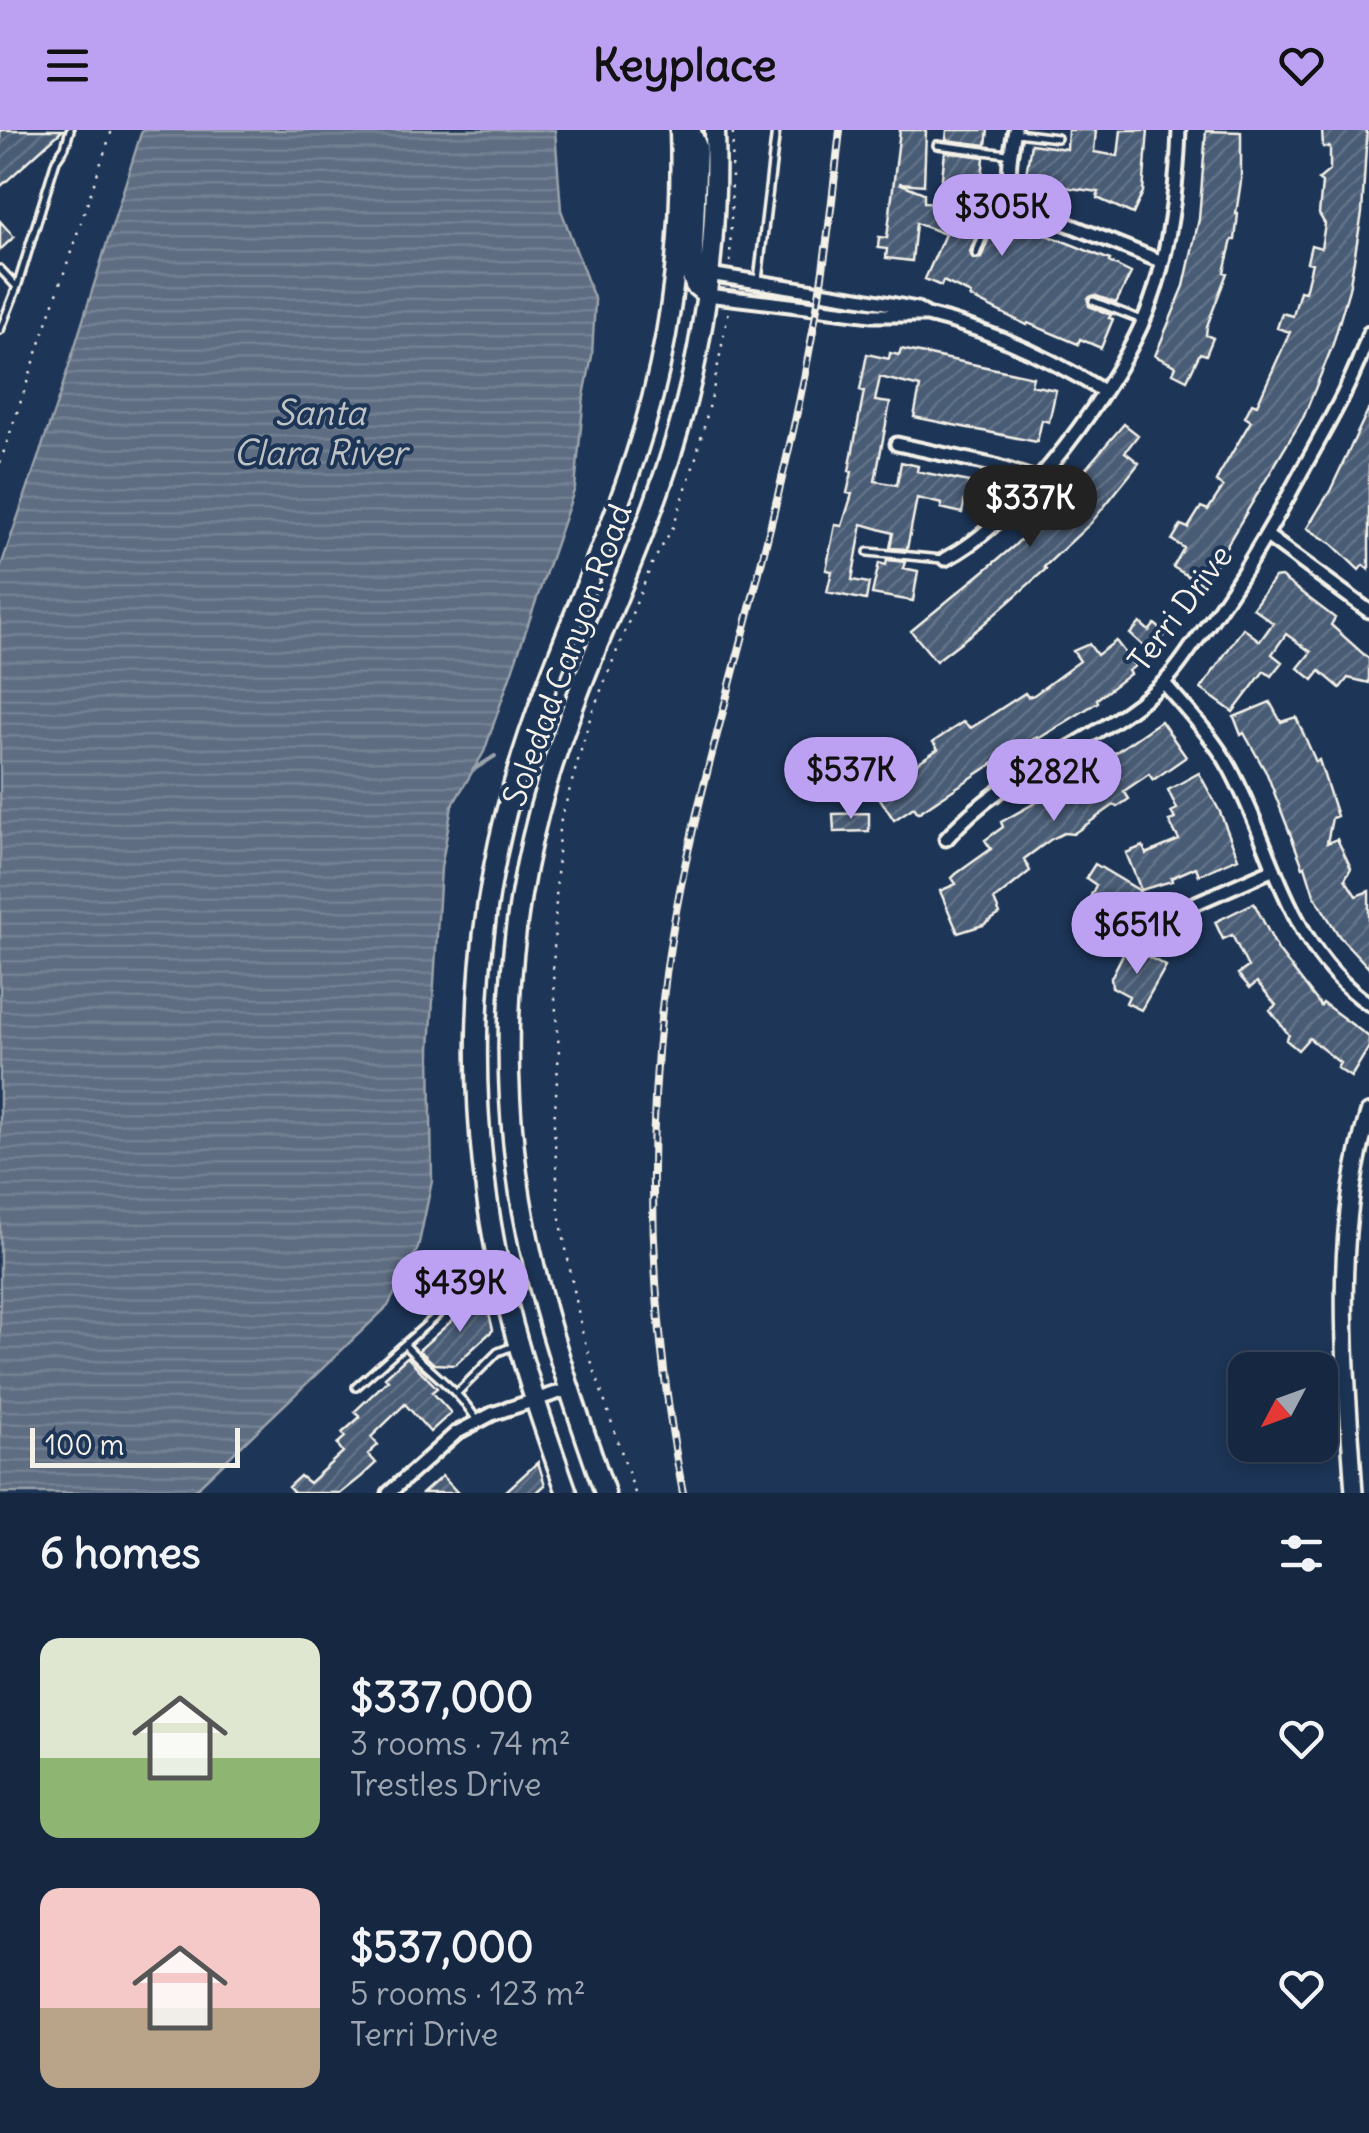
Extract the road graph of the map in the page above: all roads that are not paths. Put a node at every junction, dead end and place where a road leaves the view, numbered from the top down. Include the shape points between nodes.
1 (70, 130) edge
2 (680, 130) edge
3 (690, 130) edge
4 (715, 130) edge
5 (776, 130) edge
6 (1180, 130) edge
7 (1014, 132) edge
8 (1057, 138) dead end
9 (936, 144) dead end
10 (1010, 155) junction
11 (1012, 192) junction
12 (976, 254) dead end
13 (1160, 261) junction
14 (0, 268) edge
15 (710, 274) junction
16 (758, 283) junction
17 (17, 287) junction
18 (707, 296) junction
19 (1093, 301) dead end
20 (926, 315) junction
21 (1142, 320) junction
22 (0, 330) edge
23 (1369, 333) edge
24 (1103, 392) junction
25 (897, 444) dead end
26 (1036, 479) junction
27 (1267, 536) junction
28 (868, 552) dead end
29 (945, 559) joint
30 (1369, 610) edge
31 (1164, 683) junction
32 (946, 839) dead end
33 (1274, 869) junction
34 (1162, 924) dead end
35 (1369, 1004) edge
36 (1369, 1113) edge
37 (498, 1261) junction
38 (404, 1344) junction
39 (519, 1344) junction
40 (356, 1387) dead end
41 (569, 1389) junction
42 (457, 1393) junction
43 (534, 1398) junction
44 (478, 1422) junction
45 (389, 1493) edge
46 (568, 1493) edge
47 (605, 1493) edge
48 (1354, 1493) edge

1 - 17 lane
2 - 37 main road, Soledad Canyon Road via 676,270 657,379 626,485 513,784 484,924 476,1067
3 - 18 main road via 697,147 692,277
4 - 15 main road, Soledad Canyon Road
5 - 16 lane
6 - 13 street via 1177,188
7 - 8 lane
7 - 10 street
9 - 10 lane
10 - 11 street
11 - 12 lane via 993,210
11 - 13 street via 1022,206
13 - 21 street
14 - 17 lane
15 - 16 street
15 - 18 main road, Soledad Canyon Road
16 - 20 street
17 - 22 lane
18 - 20 street
18 - 41 main road, Soledad Canyon Road via 672,450 546,788 518,924 510,1031 515,1154 530,1246
19 - 21 lane
20 - 24 street via 1019,344
21 - 24 street
23 - 27 street, Terri Drive via 1355,376
24 - 26 street
25 - 26 street
26 - 29 street via 969,548
27 - 30 street
27 - 31 street, Terri Drive
28 - 29 lane
31 - 32 street, Terri Drive via 1096,735 1006,785
31 - 33 street via 1228,764
33 - 34 street
33 - 35 street via 1312,947
36 - 48 street via 1346,1231 1343,1313
37 - 38 lane
37 - 39 main road, Soledad Canyon Road
38 - 40 lane
38 - 42 lane
39 - 42 lane via 498,1352
39 - 43 main road, Soledad Canyon Road
41 - 43 street
41 - 47 main road, Soledad Canyon Road
42 - 44 lane
43 - 44 street
43 - 46 main road, Soledad Canyon Road
44 - 45 street via 456,1433

